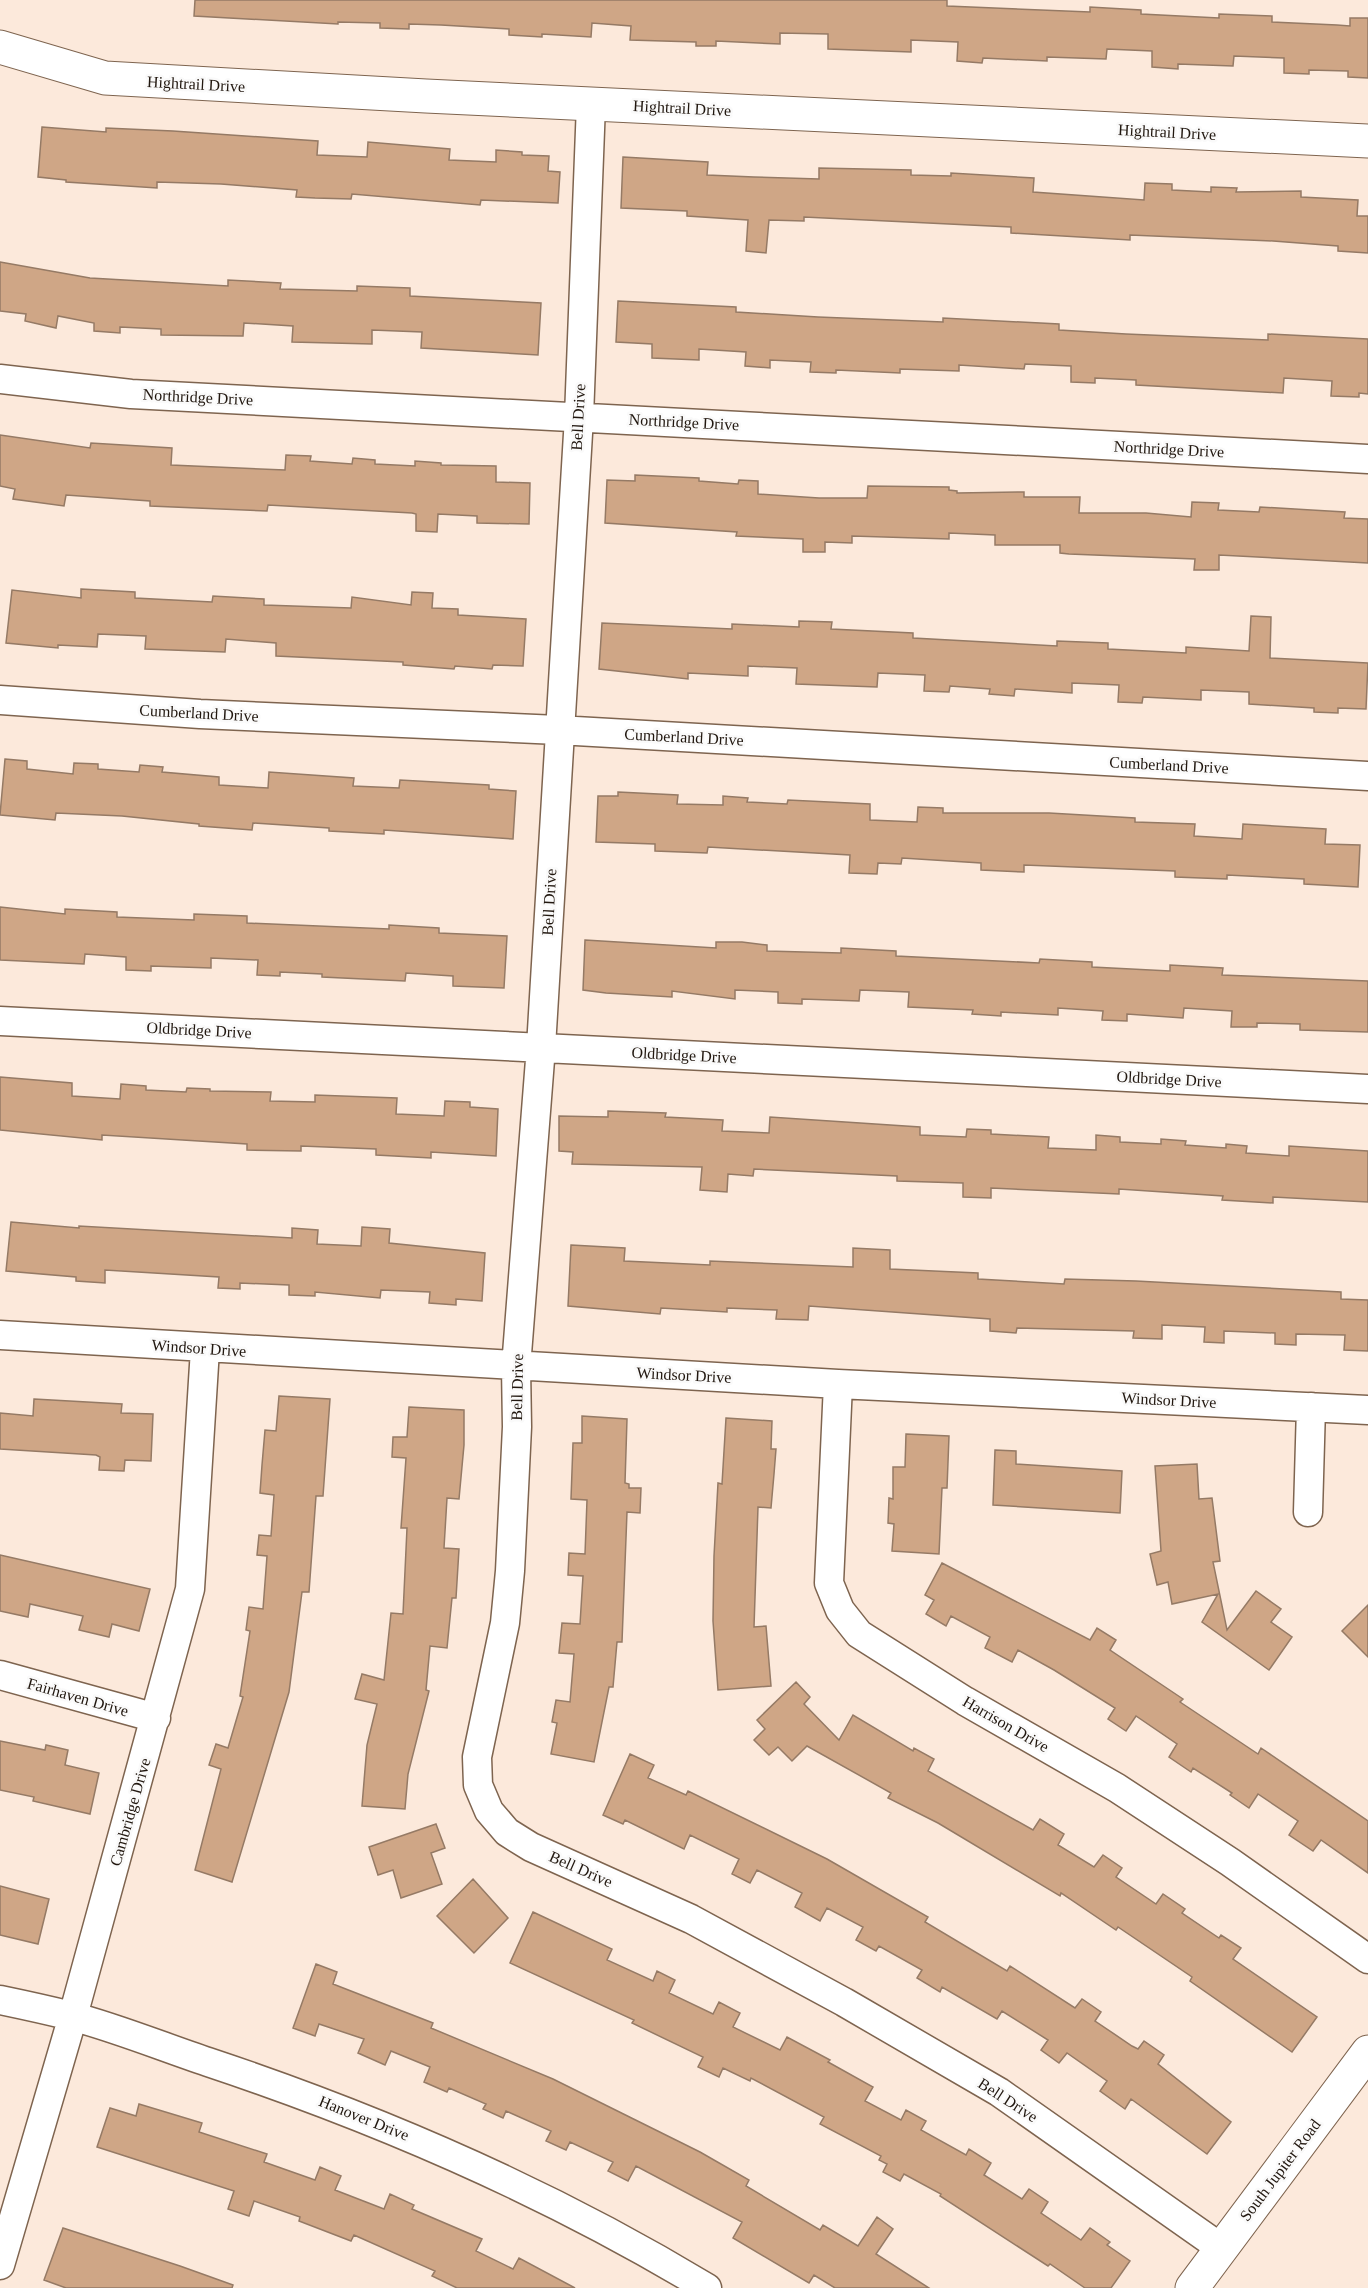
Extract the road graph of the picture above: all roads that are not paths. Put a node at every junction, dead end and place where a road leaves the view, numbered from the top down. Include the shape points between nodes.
1 (0, 47) edge
2 (591, 104) junction
3 (1368, 141) edge
4 (0, 379) edge
5 (579, 417) junction
6 (1368, 459) edge
7 (0, 700) edge
8 (558, 730) junction
9 (1368, 776) edge
10 (0, 1021) edge
11 (541, 1047) junction
12 (1368, 1089) edge
13 (0, 1335) edge
14 (205, 1349) junction
15 (516, 1367) junction
16 (838, 1384) junction
17 (1311, 1407) junction
18 (1368, 1410) edge
19 (1308, 1512) dead end
20 (0, 1676) edge
21 (156, 1718) junction
22 (1368, 1959) edge
23 (0, 2000) edge
24 (72, 2016) junction
25 (1368, 2052) edge
26 (1221, 2248) junction
27 (0, 2265) edge
28 (707, 2288) edge
29 (1192, 2288) edge

1 - 2 street, Hightrail Drive via 105,78
2 - 3 street, Hightrail Drive
2 - 5 street, Bell Drive
4 - 5 street, Northridge Drive via 131,394
5 - 6 street, Northridge Drive
5 - 8 street, Bell Drive
7 - 8 street, Cumberland Drive via 200,714
8 - 9 street, Cumberland Drive
8 - 11 street, Bell Drive
10 - 11 street, Oldbridge Drive
11 - 12 street, Oldbridge Drive
11 - 15 street, Bell Drive
13 - 14 street, Windsor Drive
14 - 15 street, Windsor Drive
14 - 21 street, Cambridge Drive via 190,1589
15 - 16 street, Windsor Drive
15 - 26 street, Bell Drive via 517,1427 506,1613 477,1757 478,1785 489,1811 507,1832 531,1847 691,1918 999,2092
16 - 17 street, Windsor Drive
16 - 22 street, Harrison Drive via 829,1582 840,1610 859,1634 965,1701 1117,1788
17 - 18 street, Windsor Drive
17 - 19 street
20 - 21 street, Fairhaven Drive
21 - 24 street, Cambridge Drive
23 - 24 street, Hanover Drive
24 - 27 street, Cambridge Drive
24 - 28 street, Hanover Drive via 307,2095 416,2138 550,2201
25 - 26 street, South Jupiter Road
26 - 29 street, South Jupiter Road

